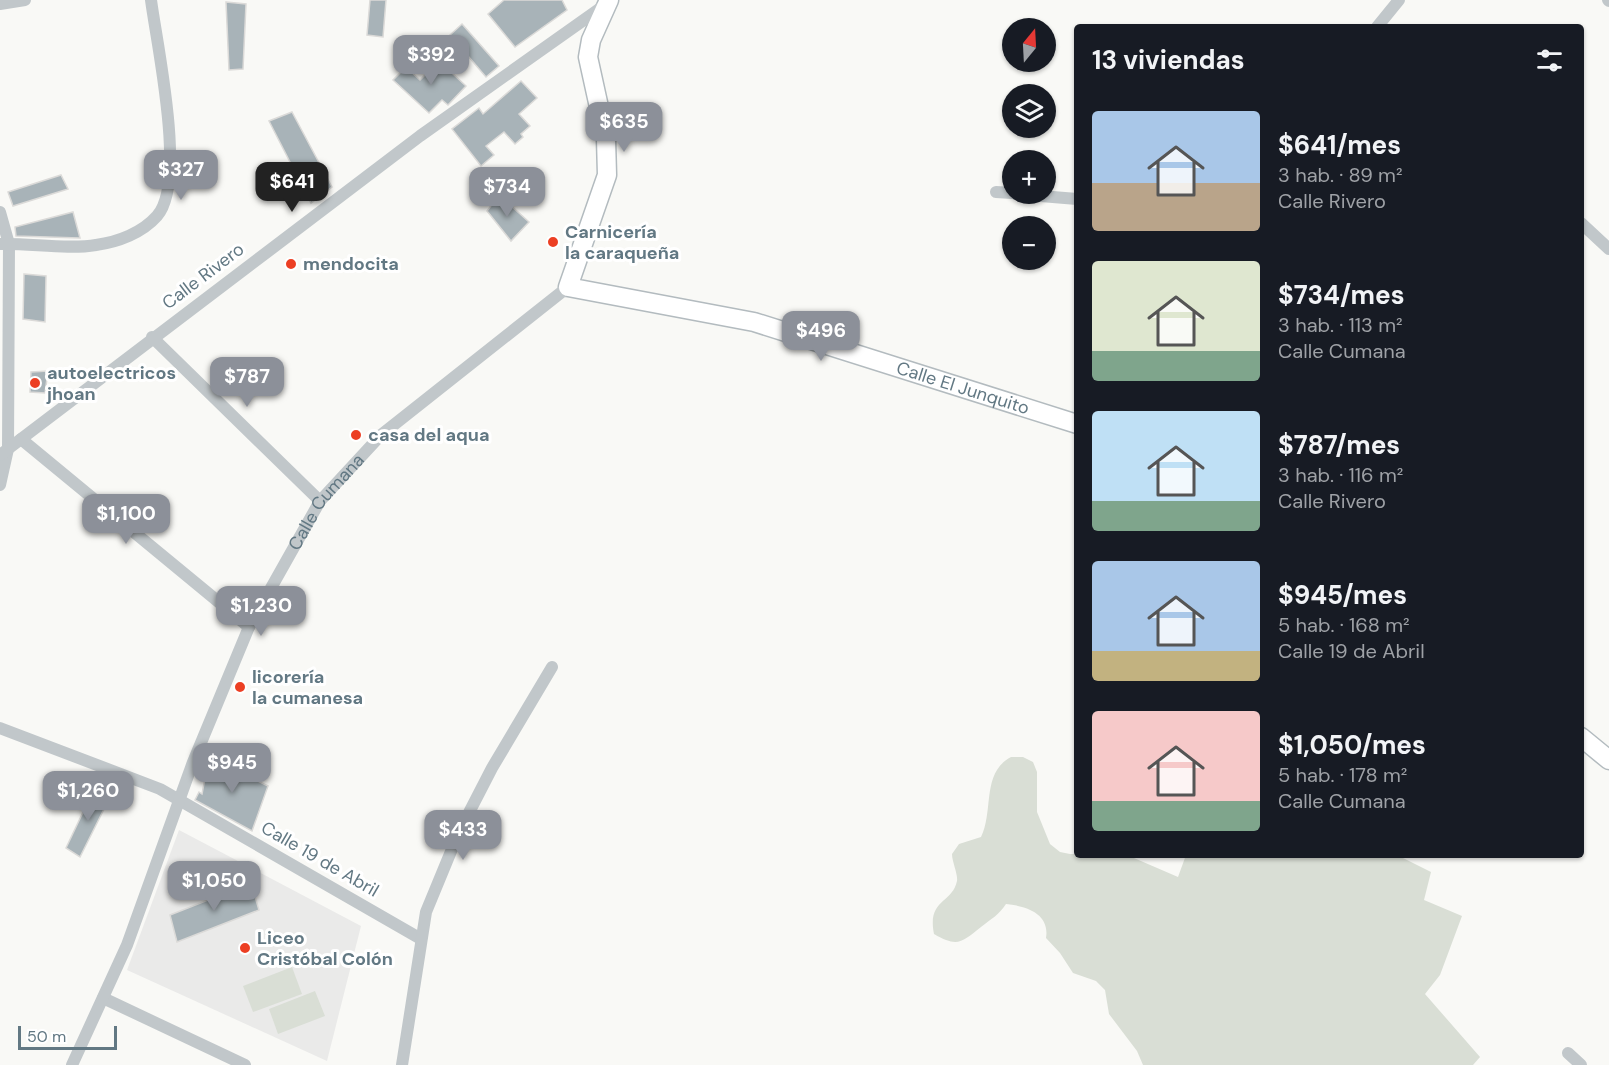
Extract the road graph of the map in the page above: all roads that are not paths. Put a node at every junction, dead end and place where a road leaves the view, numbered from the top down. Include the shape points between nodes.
1 (25, 0) edge
2 (151, 0) edge
3 (1399, 0) edge
4 (608, 2) edge
5 (0, 3) edge
6 (1379, 24) edge
7 (996, 192) dead end
8 (1002, 192) edge
9 (1056, 197) edge
10 (1074, 199) edge
11 (0, 212) edge
12 (1584, 226) edge
13 (5, 244) edge
14 (1609, 249) edge
15 (568, 287) junction
16 (152, 337) junction
17 (1074, 423) edge
18 (21, 439) junction
19 (4, 452) edge
20 (0, 485) edge
21 (320, 501) junction
22 (249, 627) junction
23 (552, 667) dead end
24 (0, 728) edge
25 (1584, 739) edge
26 (1609, 760) edge
27 (179, 801) junction
28 (421, 939) junction
29 (103, 998) junction
30 (1568, 1053) dead end
31 (72, 1065) edge
32 (245, 1065) edge
33 (402, 1065) edge
34 (1581, 1065) edge

1 - 5 street
2 - 13 street via 172,155 168,193 158,215 136,233 96,245
3 - 6 street
4 - 15 street via 588,57 606,139 607,175
4 - 16 street, Calle Rivero via 420,136
7 - 8 street
9 - 10 street
11 - 13 street
12 - 14 street
13 - 19 street
15 - 17 street, Calle El Junquito via 753,322
15 - 21 street, Calle Cumana via 381,435
16 - 18 street, Calle Rivero
16 - 21 street
18 - 19 street, Calle Rivero
18 - 22 street
19 - 20 street
21 - 22 street, Calle Cumana
22 - 27 street, Calle Cumana
23 - 28 street via 459,832 426,912
24 - 27 street, Calle 19 de Abril via 160,789
25 - 26 street
27 - 28 street, Calle 19 de Abril
27 - 29 street, Calle Cumana via 128,945
28 - 33 street
29 - 31 street, Calle Cumana
29 - 32 street
30 - 34 street

